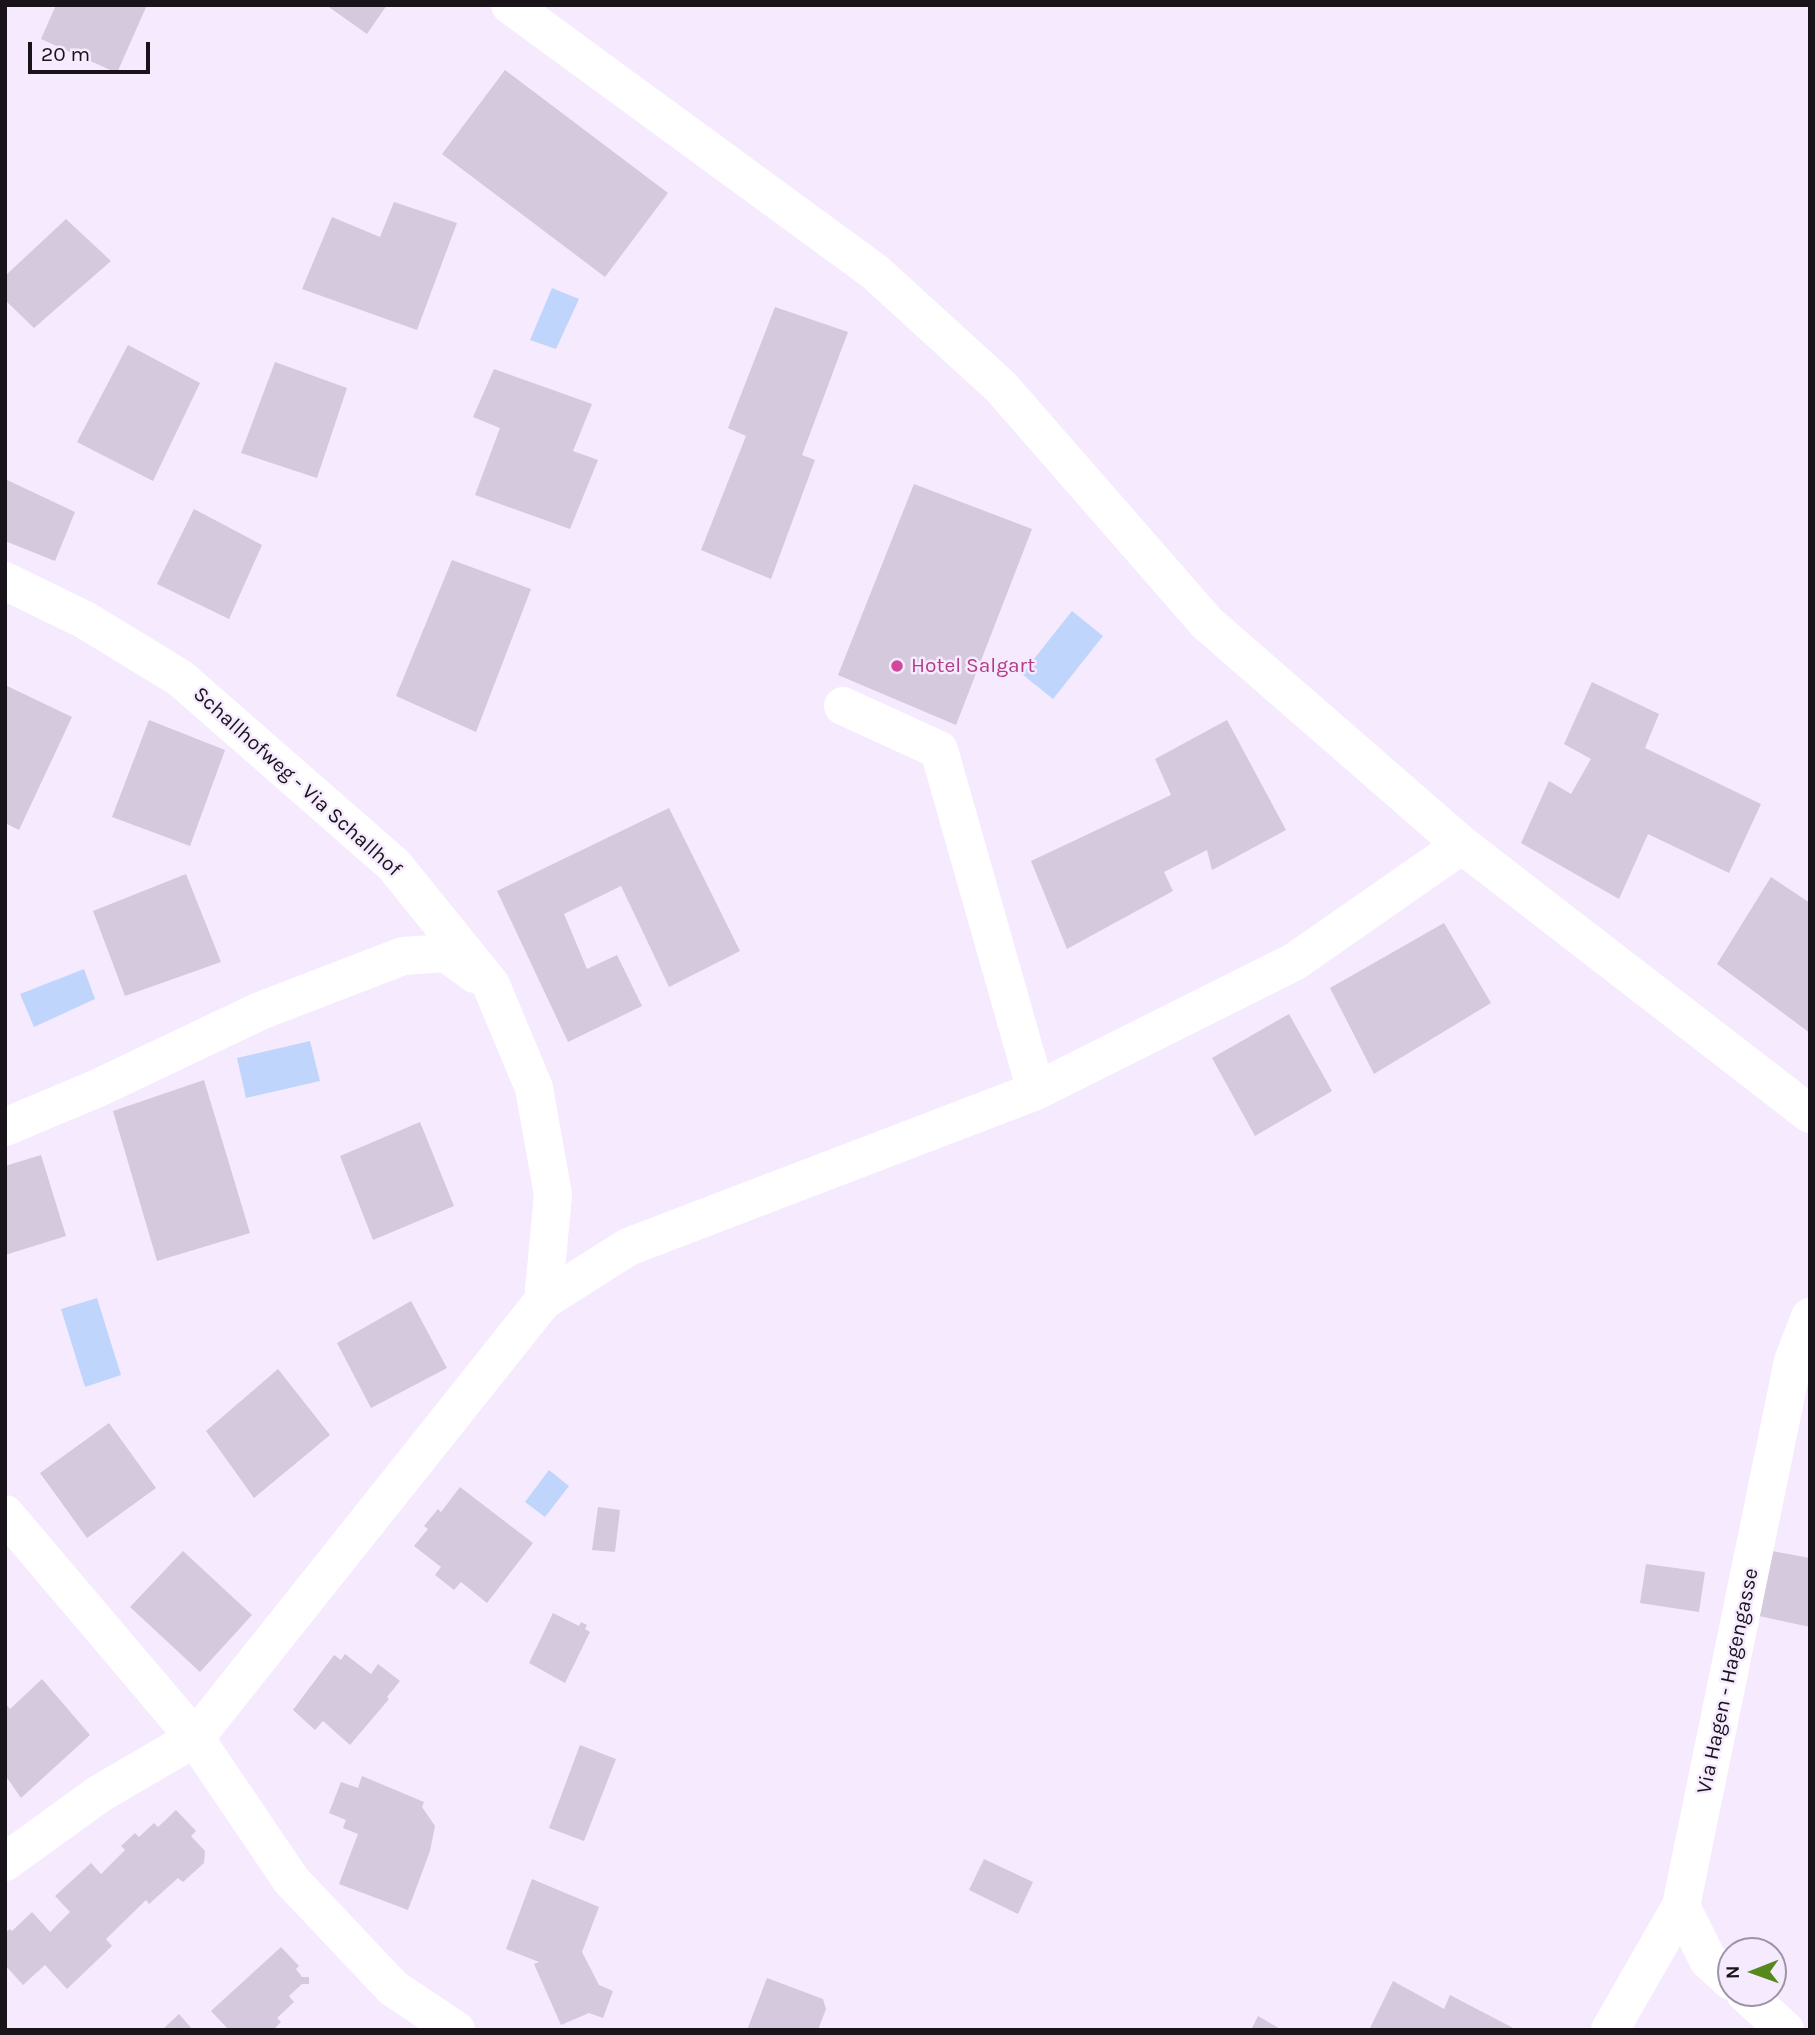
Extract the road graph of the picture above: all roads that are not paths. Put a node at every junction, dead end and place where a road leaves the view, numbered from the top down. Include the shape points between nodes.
1 (510, 5) edge
2 (5, 581) edge
3 (843, 706) dead end
4 (1462, 845) junction
5 (491, 985) junction
6 (1036, 1091) junction
7 (1810, 1114) edge
8 (5, 1127) edge
9 (543, 1301) junction
10 (1810, 1317) edge
11 (5, 1514) edge
12 (195, 1738) junction
13 (5, 1862) edge
14 (1682, 1906) junction
15 (1717, 1968) edge
16 (1761, 2007) edge
17 (456, 2030) edge
18 (1610, 2030) edge
19 (1786, 2030) edge

1 - 4 street via 875,272 1000,387 1208,623
2 - 5 street, Schallhofweg - Via Schallhof via 85,620 180,678 394,865
3 - 6 street via 939,750
4 - 6 street via 1294,962
4 - 7 street
5 - 8 street via 446,953 403,956 260,1011
5 - 9 street, Schallhofweg - Via Schallhof via 534,1088 553,1195
6 - 9 street via 628,1247
9 - 12 street
10 - 14 street, Via Hagen - Hagengasse via 1793,1361
11 - 12 street
12 - 13 street via 99,1794
12 - 17 street via 291,1880 393,1988
14 - 15 street via 1708,1960
14 - 18 street, Via Hagen - Hagengasse
16 - 19 street

